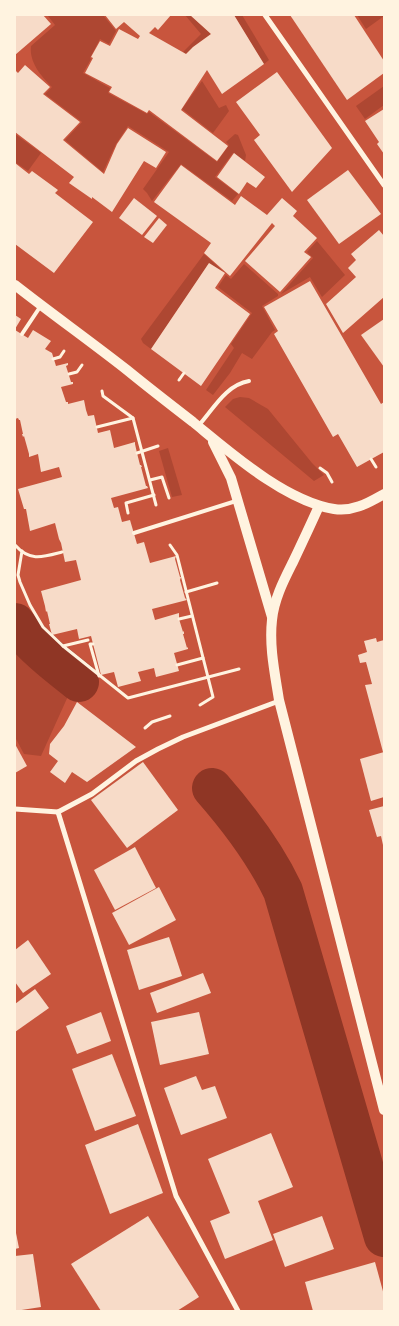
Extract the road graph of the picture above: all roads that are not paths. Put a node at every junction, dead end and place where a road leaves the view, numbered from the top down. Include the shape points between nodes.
1 (265, 15) edge
2 (384, 185) edge
3 (15, 285) edge
4 (41, 305) junction
5 (22, 334) dead end
6 (249, 381) dead end
7 (198, 427) junction
8 (211, 437) junction
9 (384, 494) edge
10 (238, 500) junction
11 (320, 506) junction
12 (134, 533) dead end
13 (272, 618) junction
14 (279, 700) junction
15 (15, 809) edge
16 (58, 812) junction
17 (379, 1073) edge
18 (384, 1110) edge
19 (238, 1311) edge

1 - 2 street
3 - 4 main road
4 - 5 lane
4 - 7 main road
6 - 7 lane via 231,388
7 - 8 main road
8 - 10 main road
8 - 11 main road via 268,479
9 - 11 main road via 356,508
10 - 12 lane
10 - 13 main road
11 - 13 main road via 282,582
13 - 14 main road via 271,642
14 - 16 street via 158,749 92,794
14 - 17 main road
15 - 16 street
16 - 19 street via 176,1196
17 - 18 main road

